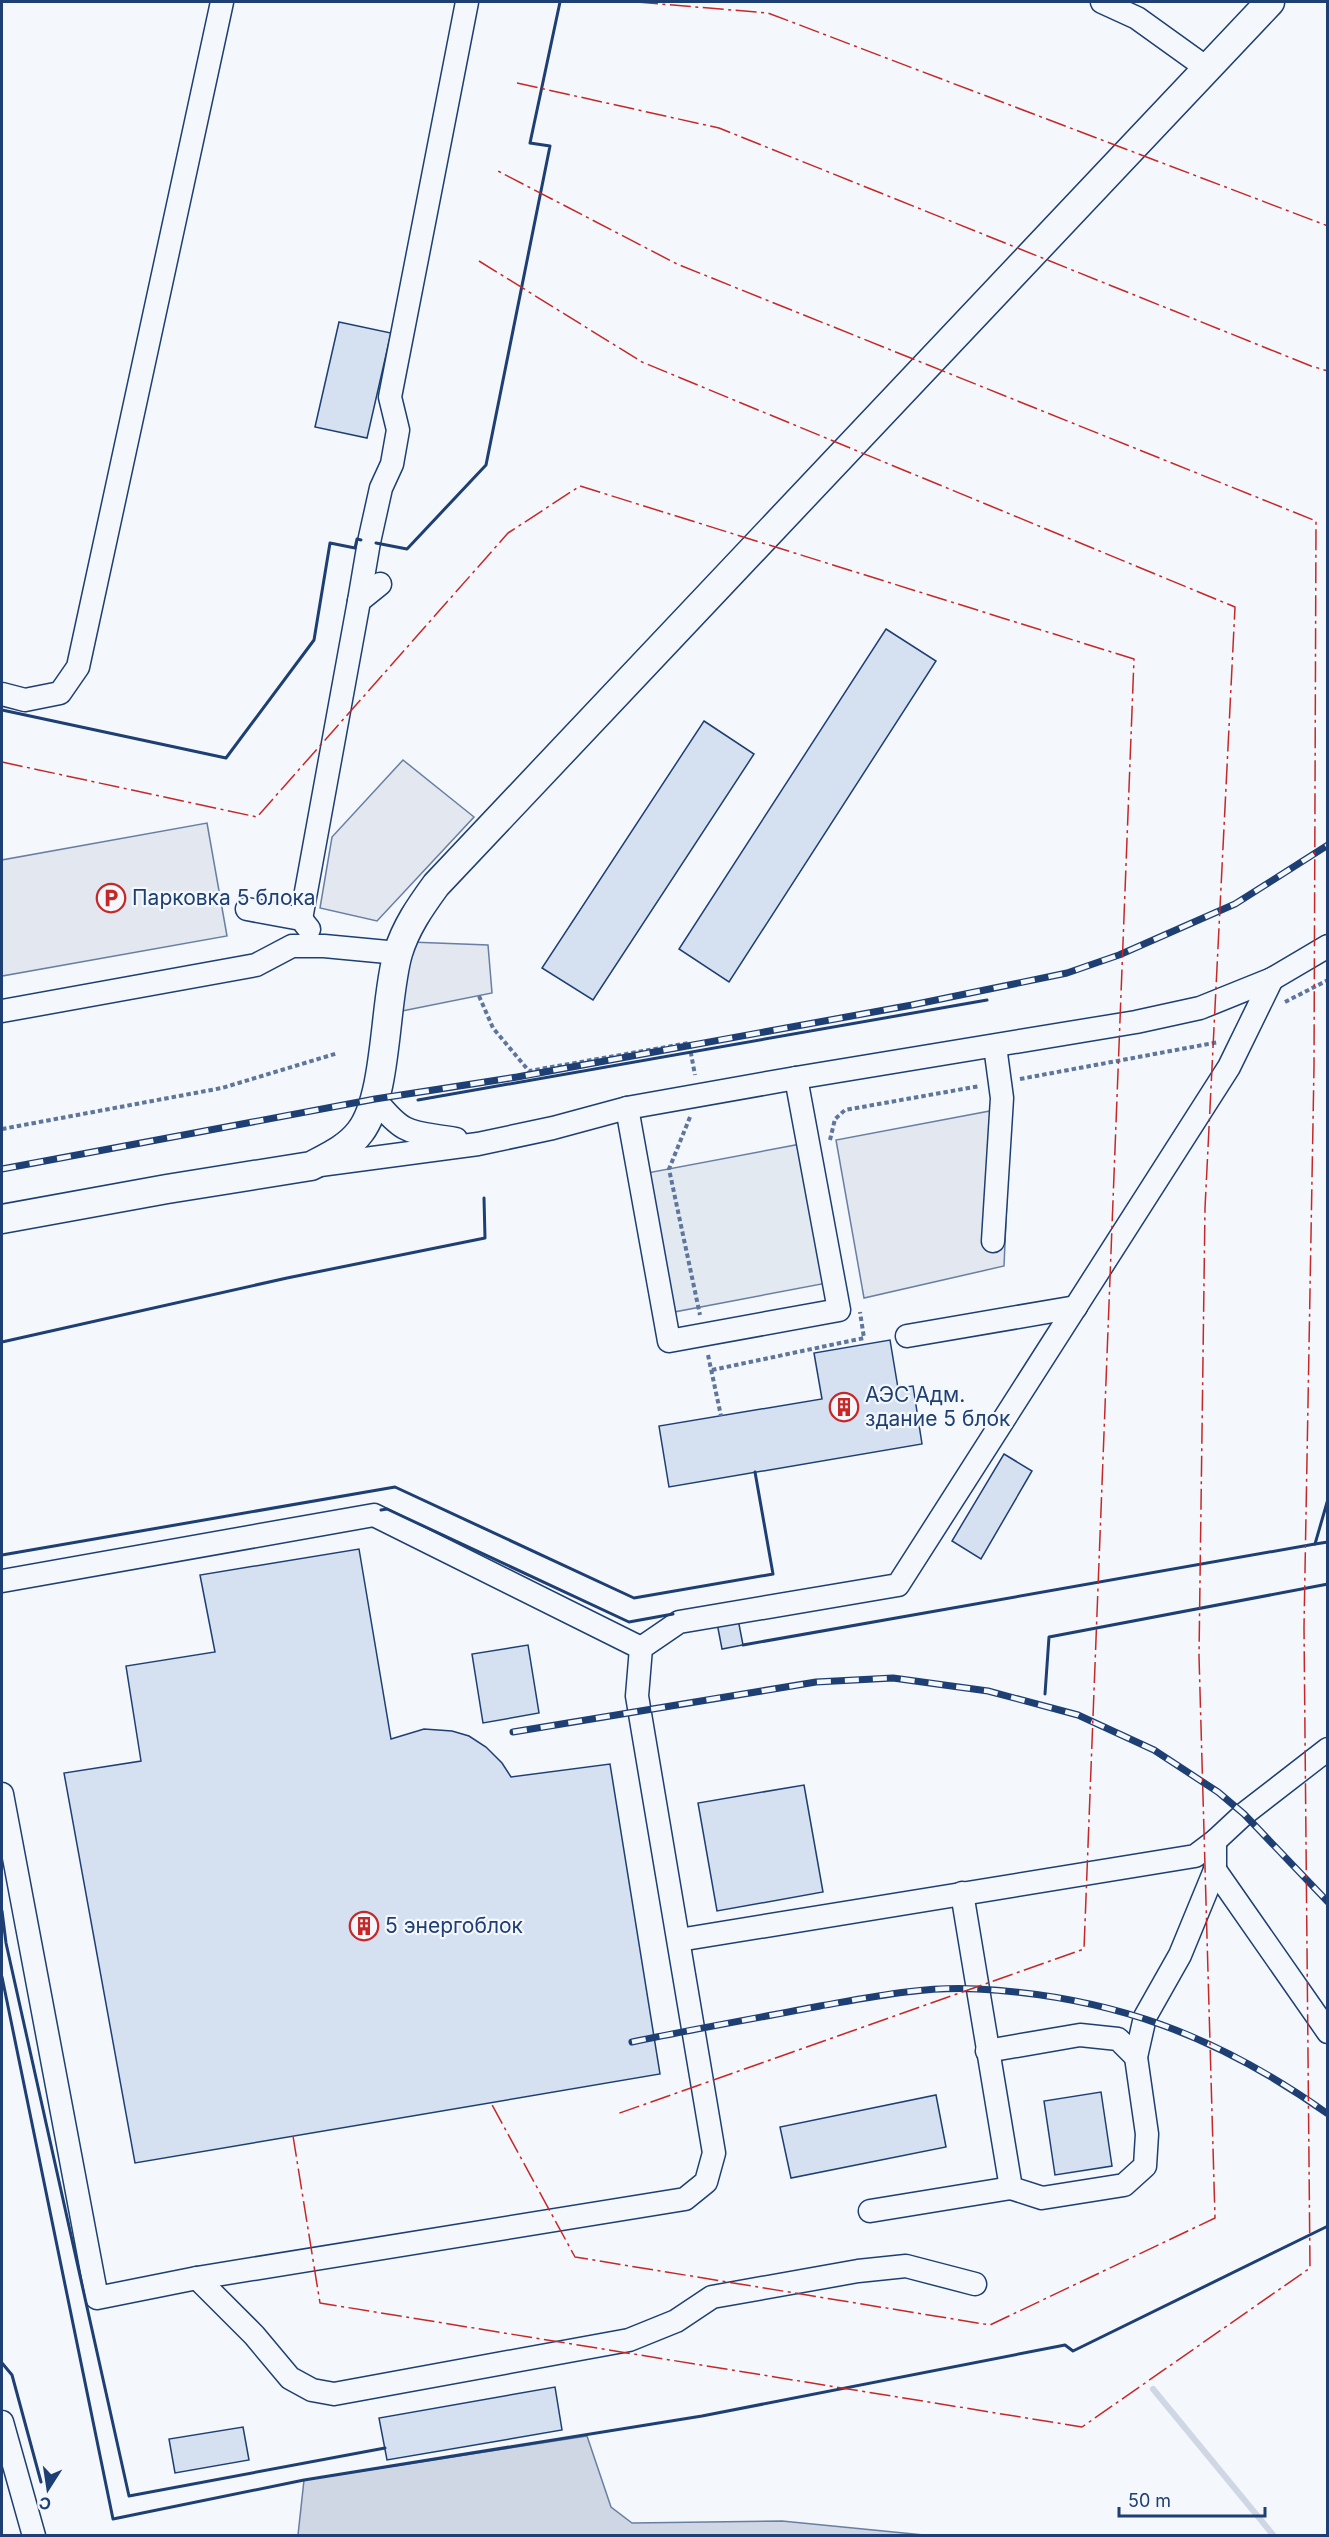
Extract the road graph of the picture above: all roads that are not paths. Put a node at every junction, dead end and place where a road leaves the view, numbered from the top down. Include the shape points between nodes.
1 (222, 2) edge
2 (467, 2) edge
3 (1102, 2) edge
4 (1270, 2) edge
5 (1208, 69) junction
6 (380, 584) dead end
7 (359, 601) junction
8 (2, 694) edge
9 (247, 909) dead end
10 (301, 919) junction
11 (324, 946) junction
12 (1328, 946) edge
13 (398, 954) junction
14 (1272, 979) junction
15 (2, 1011) edge
16 (995, 1047) junction
17 (796, 1078) junction
18 (375, 1100) junction
19 (627, 1108) junction
20 (478, 1144) junction
21 (311, 1166) junction
22 (2, 1220) edge
23 (993, 1241) dead end
24 (1076, 1307) junction
25 (907, 1335) dead end
26 (2, 1581) edge
27 (641, 1648) junction
28 (1328, 1749) edge
29 (2, 1794) edge
30 (1215, 1841) junction
31 (1215, 1870) junction
32 (962, 1893) junction
33 (679, 1940) junction
34 (1328, 2032) edge
35 (987, 2051) junction
36 (1136, 2057) junction
37 (1011, 2188) junction
38 (870, 2211) dead end
39 (197, 2278) junction
40 (975, 2284) dead end
41 (2, 2422) edge
42 (34, 2535) edge

1 - 8 lane via 78,667 60,693 25,700
2 - 7 lane via 390,397 398,430 392,464 381,488
3 - 5 lane via 1137,18
4 - 5 main road
5 - 13 main road via 436,885 412,918
6 - 7 lane
7 - 10 lane
9 - 10 lane
10 - 11 lane
11 - 13 lane
11 - 15 lane via 292,946 256,965
12 - 14 lane
13 - 18 main road
14 - 16 lane via 1200,1008
14 - 24 lane via 1229,1067
16 - 17 lane
16 - 23 lane via 1002,1098
17 - 19 lane
17 - 19 lane via 839,1310 704,1335 669,1341
18 - 20 lane via 404,1130
18 - 21 main road via 361,1131
19 - 20 lane
20 - 21 lane
21 - 22 main road
24 - 25 lane
24 - 27 lane via 898,1585 679,1622
26 - 27 lane via 374,1515
27 - 33 lane via 638,1696
28 - 30 lane
29 - 39 lane via 97,2298
30 - 31 lane
30 - 32 lane via 1195,1856
31 - 34 lane
31 - 36 lane via 1180,1955 1145,2017
32 - 33 lane
32 - 35 lane
33 - 39 lane via 714,2153 706,2182 685,2199
35 - 36 lane via 1080,2035 1118,2039
35 - 37 lane
36 - 37 lane via 1147,2134 1145,2166 1124,2185 1042,2198
37 - 38 lane
39 - 40 lane via 290,2378 312,2390 334,2394 629,2340 676,2321 712,2297 858,2271 906,2266
41 - 42 lane

